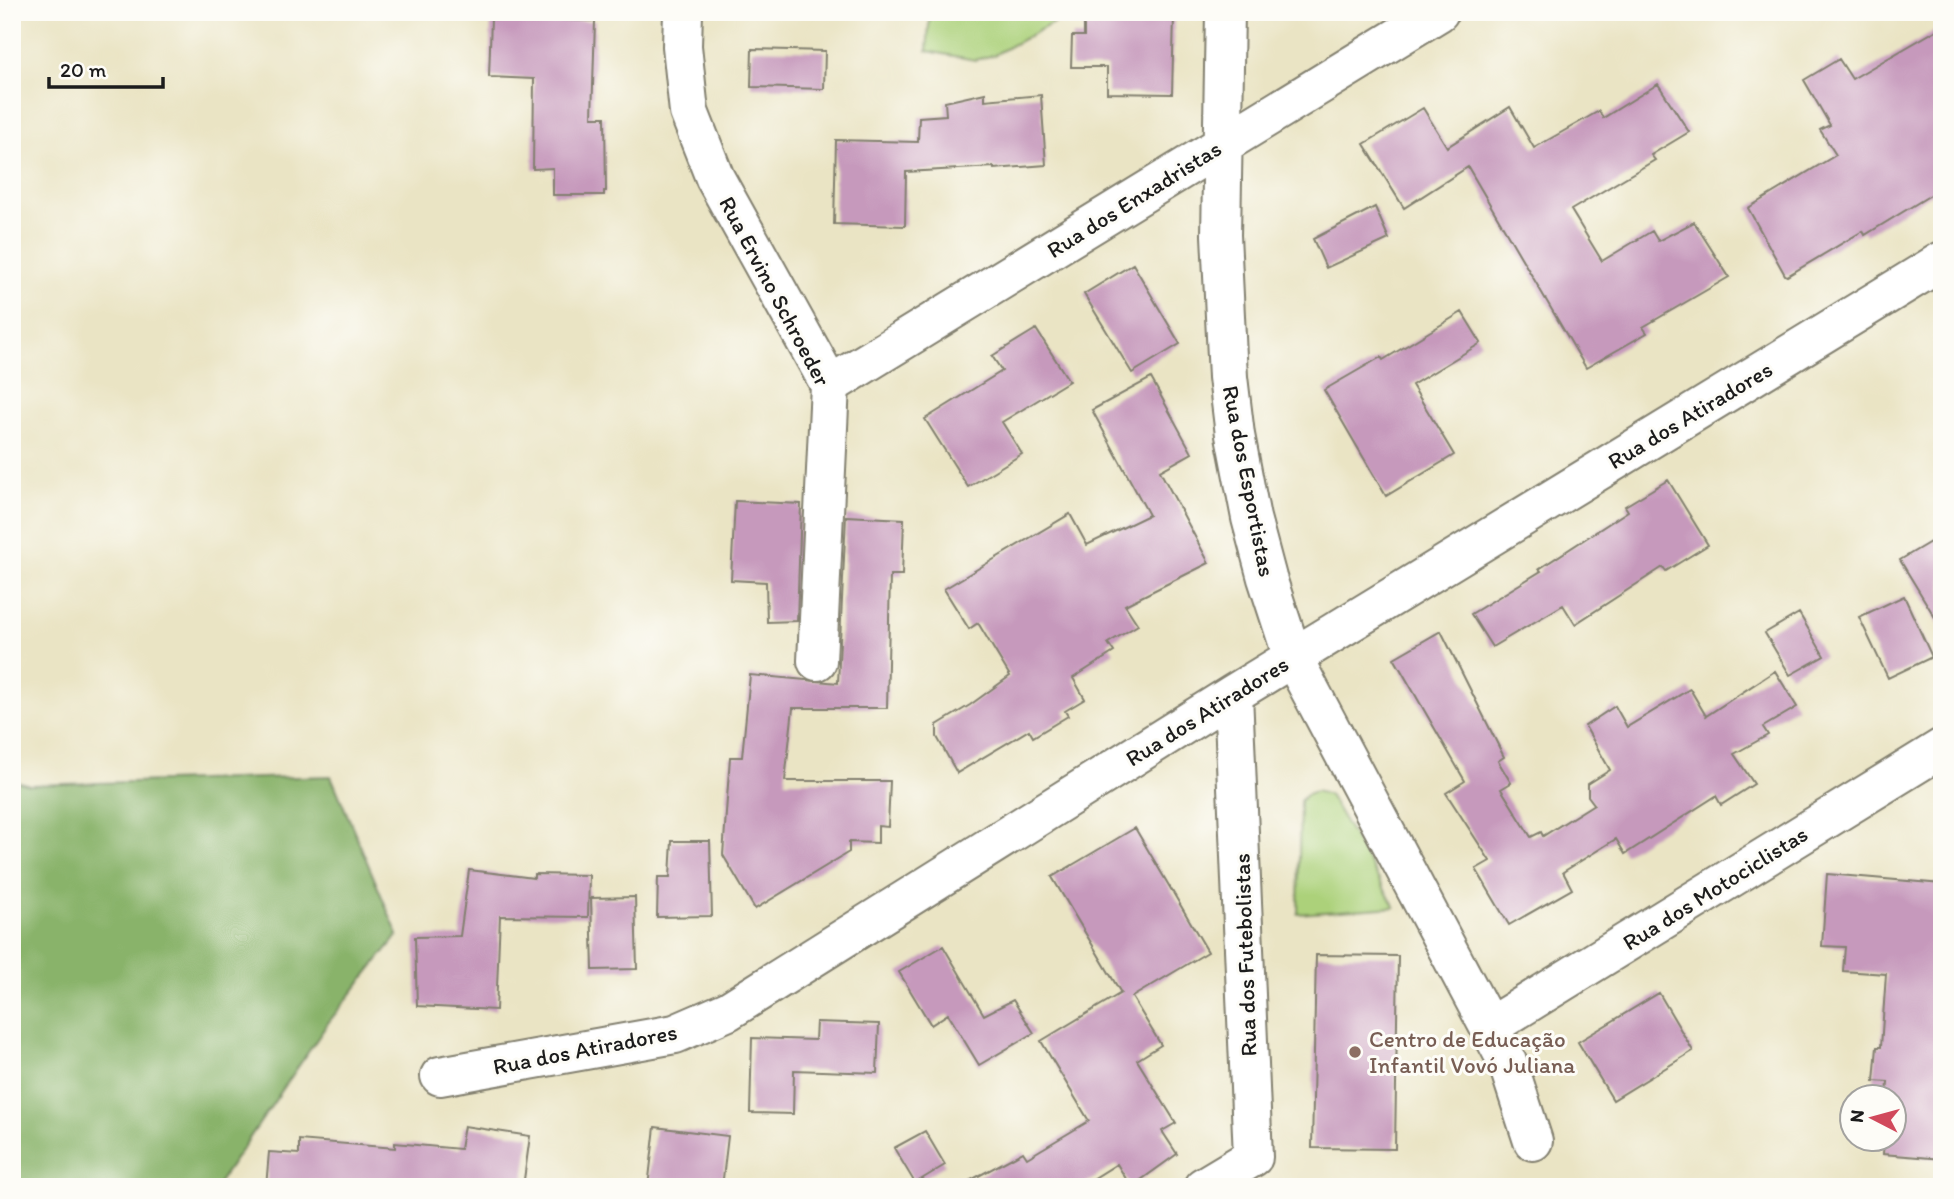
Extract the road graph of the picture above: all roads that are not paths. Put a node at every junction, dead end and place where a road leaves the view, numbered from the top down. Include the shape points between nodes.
1 (683, 12) edge
2 (1225, 12) edge
3 (1439, 12) edge
4 (1221, 146) junction
5 (1942, 261) edge
6 (830, 385) junction
7 (1293, 657) junction
8 (817, 661) dead end
9 (1233, 694) junction
10 (1942, 748) edge
11 (1489, 1027) junction
12 (440, 1076) dead end
13 (1533, 1141) dead end
14 (1203, 1187) edge

1 - 6 street, Rua Ervino Schroeder via 689,112 710,167
2 - 4 street, Rua dos Esportistas
3 - 4 street, Rua dos Enxadristas
4 - 6 street, Rua dos Enxadristas
4 - 7 street, Rua dos Esportistas via 1227,377 1235,435 1251,518
5 - 7 street, Rua dos Atiradores
6 - 8 street, Rua Ervino Schroeder
7 - 9 street, Rua dos Atiradores
7 - 11 street, Rua dos Esportistas
9 - 12 street, Rua dos Atiradores via 727,1011 675,1034
9 - 14 street, Rua dos Futebolistas via 1253,1157
10 - 11 street, Rua dos Motociclistas
11 - 13 street, Rua dos Esportistas via 1507,1061

